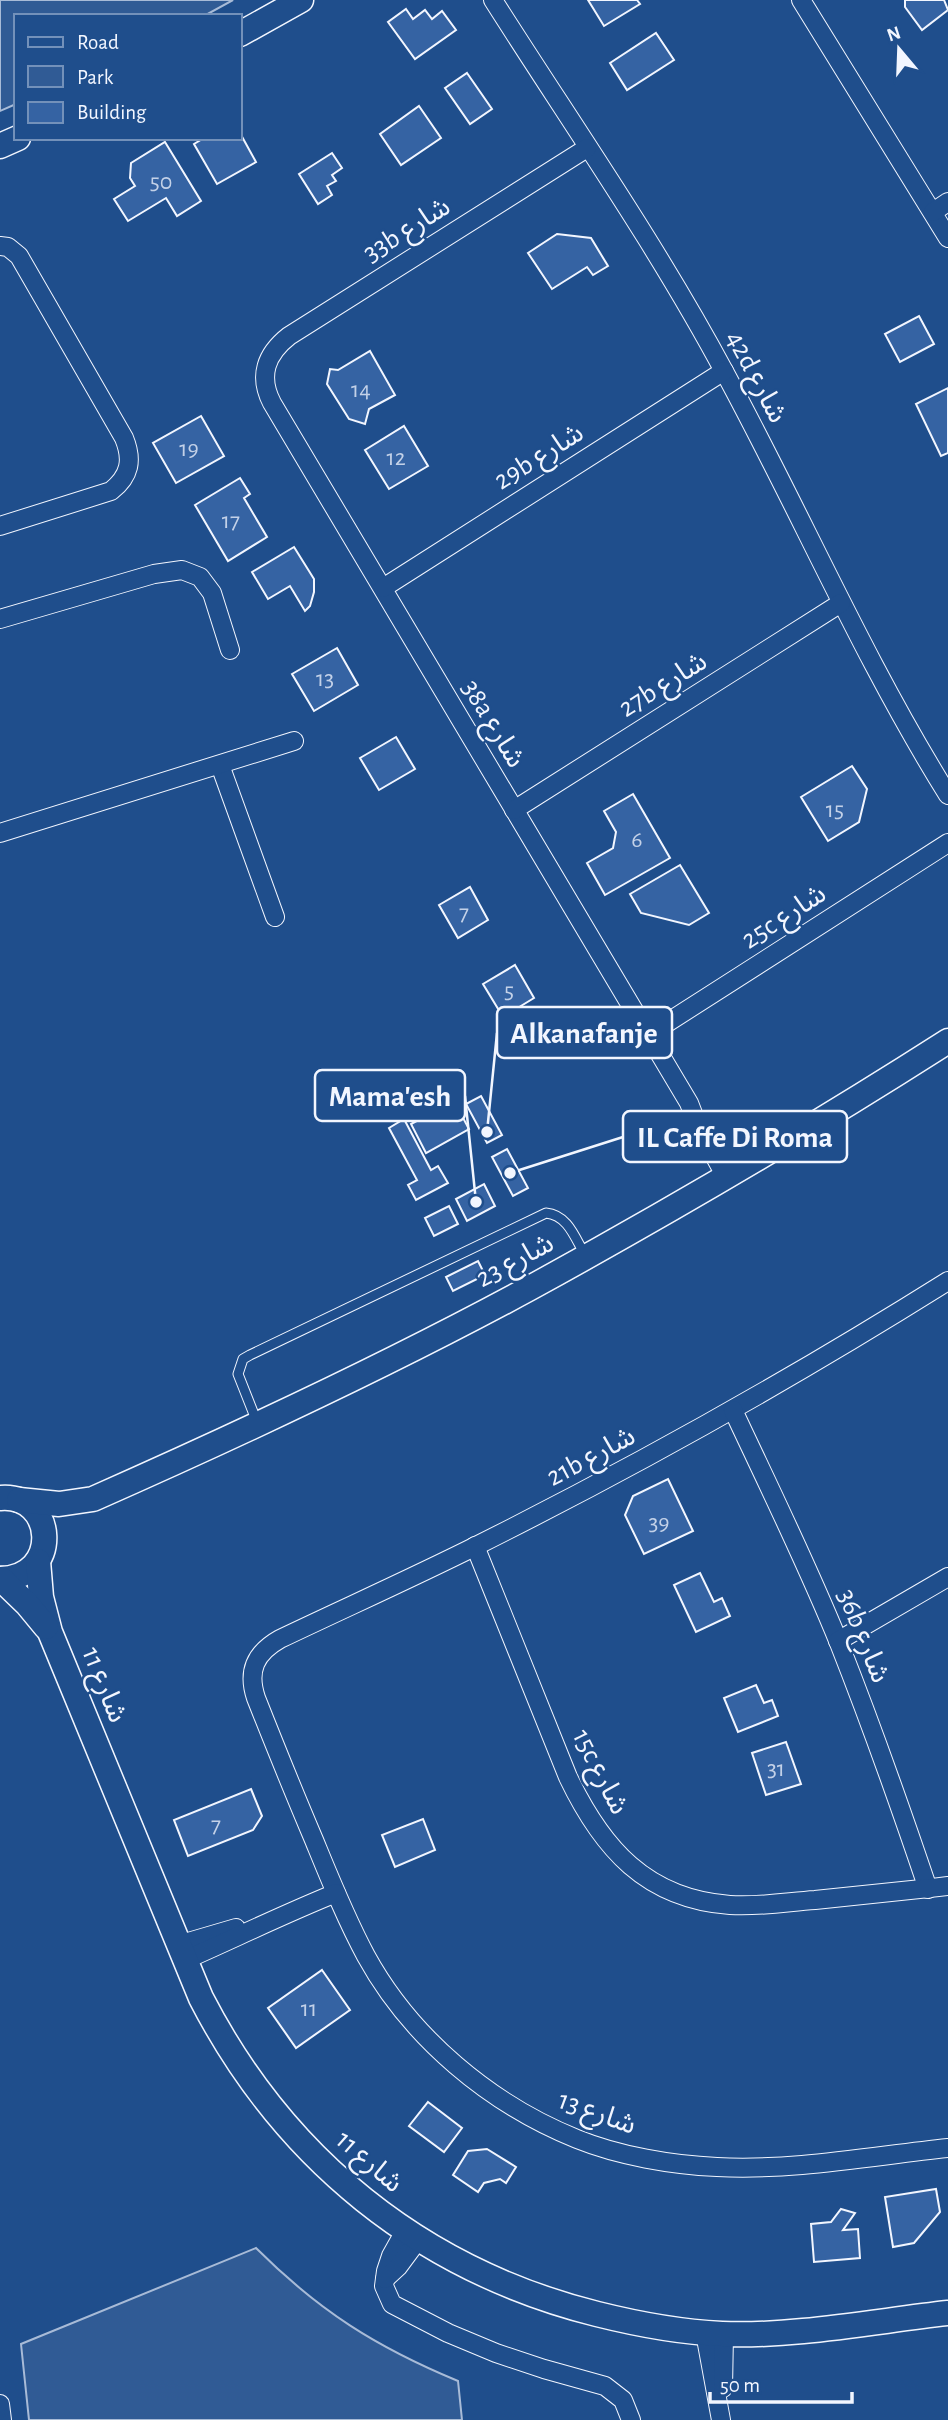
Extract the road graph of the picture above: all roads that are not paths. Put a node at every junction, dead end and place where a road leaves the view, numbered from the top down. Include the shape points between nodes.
1 (301, 0) edge
2 (493, 0) edge
3 (801, 0) edge
4 (242, 33) edge
5 (587, 148) junction
6 (940, 207) edge
7 (948, 239) edge
8 (0, 246) edge
9 (265, 367) joint
10 (724, 371) junction
11 (0, 526) edge
12 (383, 588) junction
13 (841, 603) junction
14 (0, 619) edge
15 (230, 650) dead end
16 (294, 741) dead end
17 (220, 765) junction
18 (948, 794) edge
19 (514, 810) junction
20 (0, 833) edge
21 (948, 843) edge
22 (275, 917) dead end
23 (648, 1035) junction
24 (948, 1041) edge
25 (733, 1173) junction
26 (586, 1257) junction
27 (948, 1281) edge
28 (733, 1410) junction
29 (257, 1424) junction
30 (6, 1496) edge
31 (93, 1499) junction
32 (475, 1546) junction
33 (41, 1551) junction
34 (948, 1577) edge
35 (1, 1579) edge
36 (50, 1632) junction
37 (838, 1641) junction
38 (253, 1665) joint
39 (948, 1886) edge
40 (928, 1889) junction
41 (335, 1893) junction
42 (181, 1953) junction
43 (948, 2148) edge
44 (412, 2236) junction
45 (948, 2313) edge
46 (714, 2334) junction
47 (0, 2404) edge
48 (721, 2416) edge
49 (2, 2420) edge
50 (631, 2420) edge

1 - 4 street
2 - 5 street, 42d شارع
3 - 6 street
5 - 9 street, 33b شارع via 289,336 278,344
5 - 10 street, 42d شارع
6 - 7 street
8 - 11 street via 19,256 124,438 130,461 121,484 111,491
9 - 12 street, 38a شارع via 272,402
10 - 12 street, 29b شارع
10 - 13 street, 42d شارع
12 - 19 street, 38a شارع
13 - 18 street, 42d شارع
13 - 19 street, 27b شارع
14 - 15 street via 154,574 183,570 200,577 212,593
16 - 17 street
17 - 20 street
17 - 22 street
19 - 23 street, 38a شارع
21 - 23 street, 25c شارع
23 - 25 street, 38a شارع via 697,1124
24 - 25 street, شارع 23
25 - 26 street, شارع 23
26 - 29 street, شارع 23
26 - 29 lane via 563,1219 546,1213 250,1355 243,1359 238,1374
27 - 28 street, 21b شارع
28 - 32 street, 21b شارع
28 - 37 street, 36b شارع
29 - 31 street, شارع 23
30 - 31 street, شارع 23 via 59,1504
30 - 33 street, شارع 11 via 39,1516 44,1528
31 - 33 street, شارع 23
32 - 38 street, 21b شارع via 268,1645
32 - 40 street, 15c شارع via 585,1812 608,1844 636,1871 696,1900 730,1905
33 - 35 street, شارع 23 via 22,1575
33 - 36 street, شارع 11 via 41,1597
34 - 37 street
35 - 36 street, شارع 11
36 - 42 street, شارع 11
37 - 40 street, 36b شارع
38 - 41 street, شارع 13 via 256,1698
39 - 40 street, 15c شارع
41 - 42 street via 260,1924 238,1927
41 - 43 street, شارع 13 via 366,1957 400,2006 448,2058 514,2108 578,2140 646,2159 717,2167 789,2165
42 - 44 street, شارع 11 via 216,2027 254,2086 350,2189
44 - 46 street, شارع 11 via 486,2276 559,2304 634,2323
44 - 50 street via 388,2262 386,2294 392,2304 496,2353 605,2386 623,2400
45 - 46 street, شارع 11 via 781,2332
46 - 48 street
47 - 49 street

